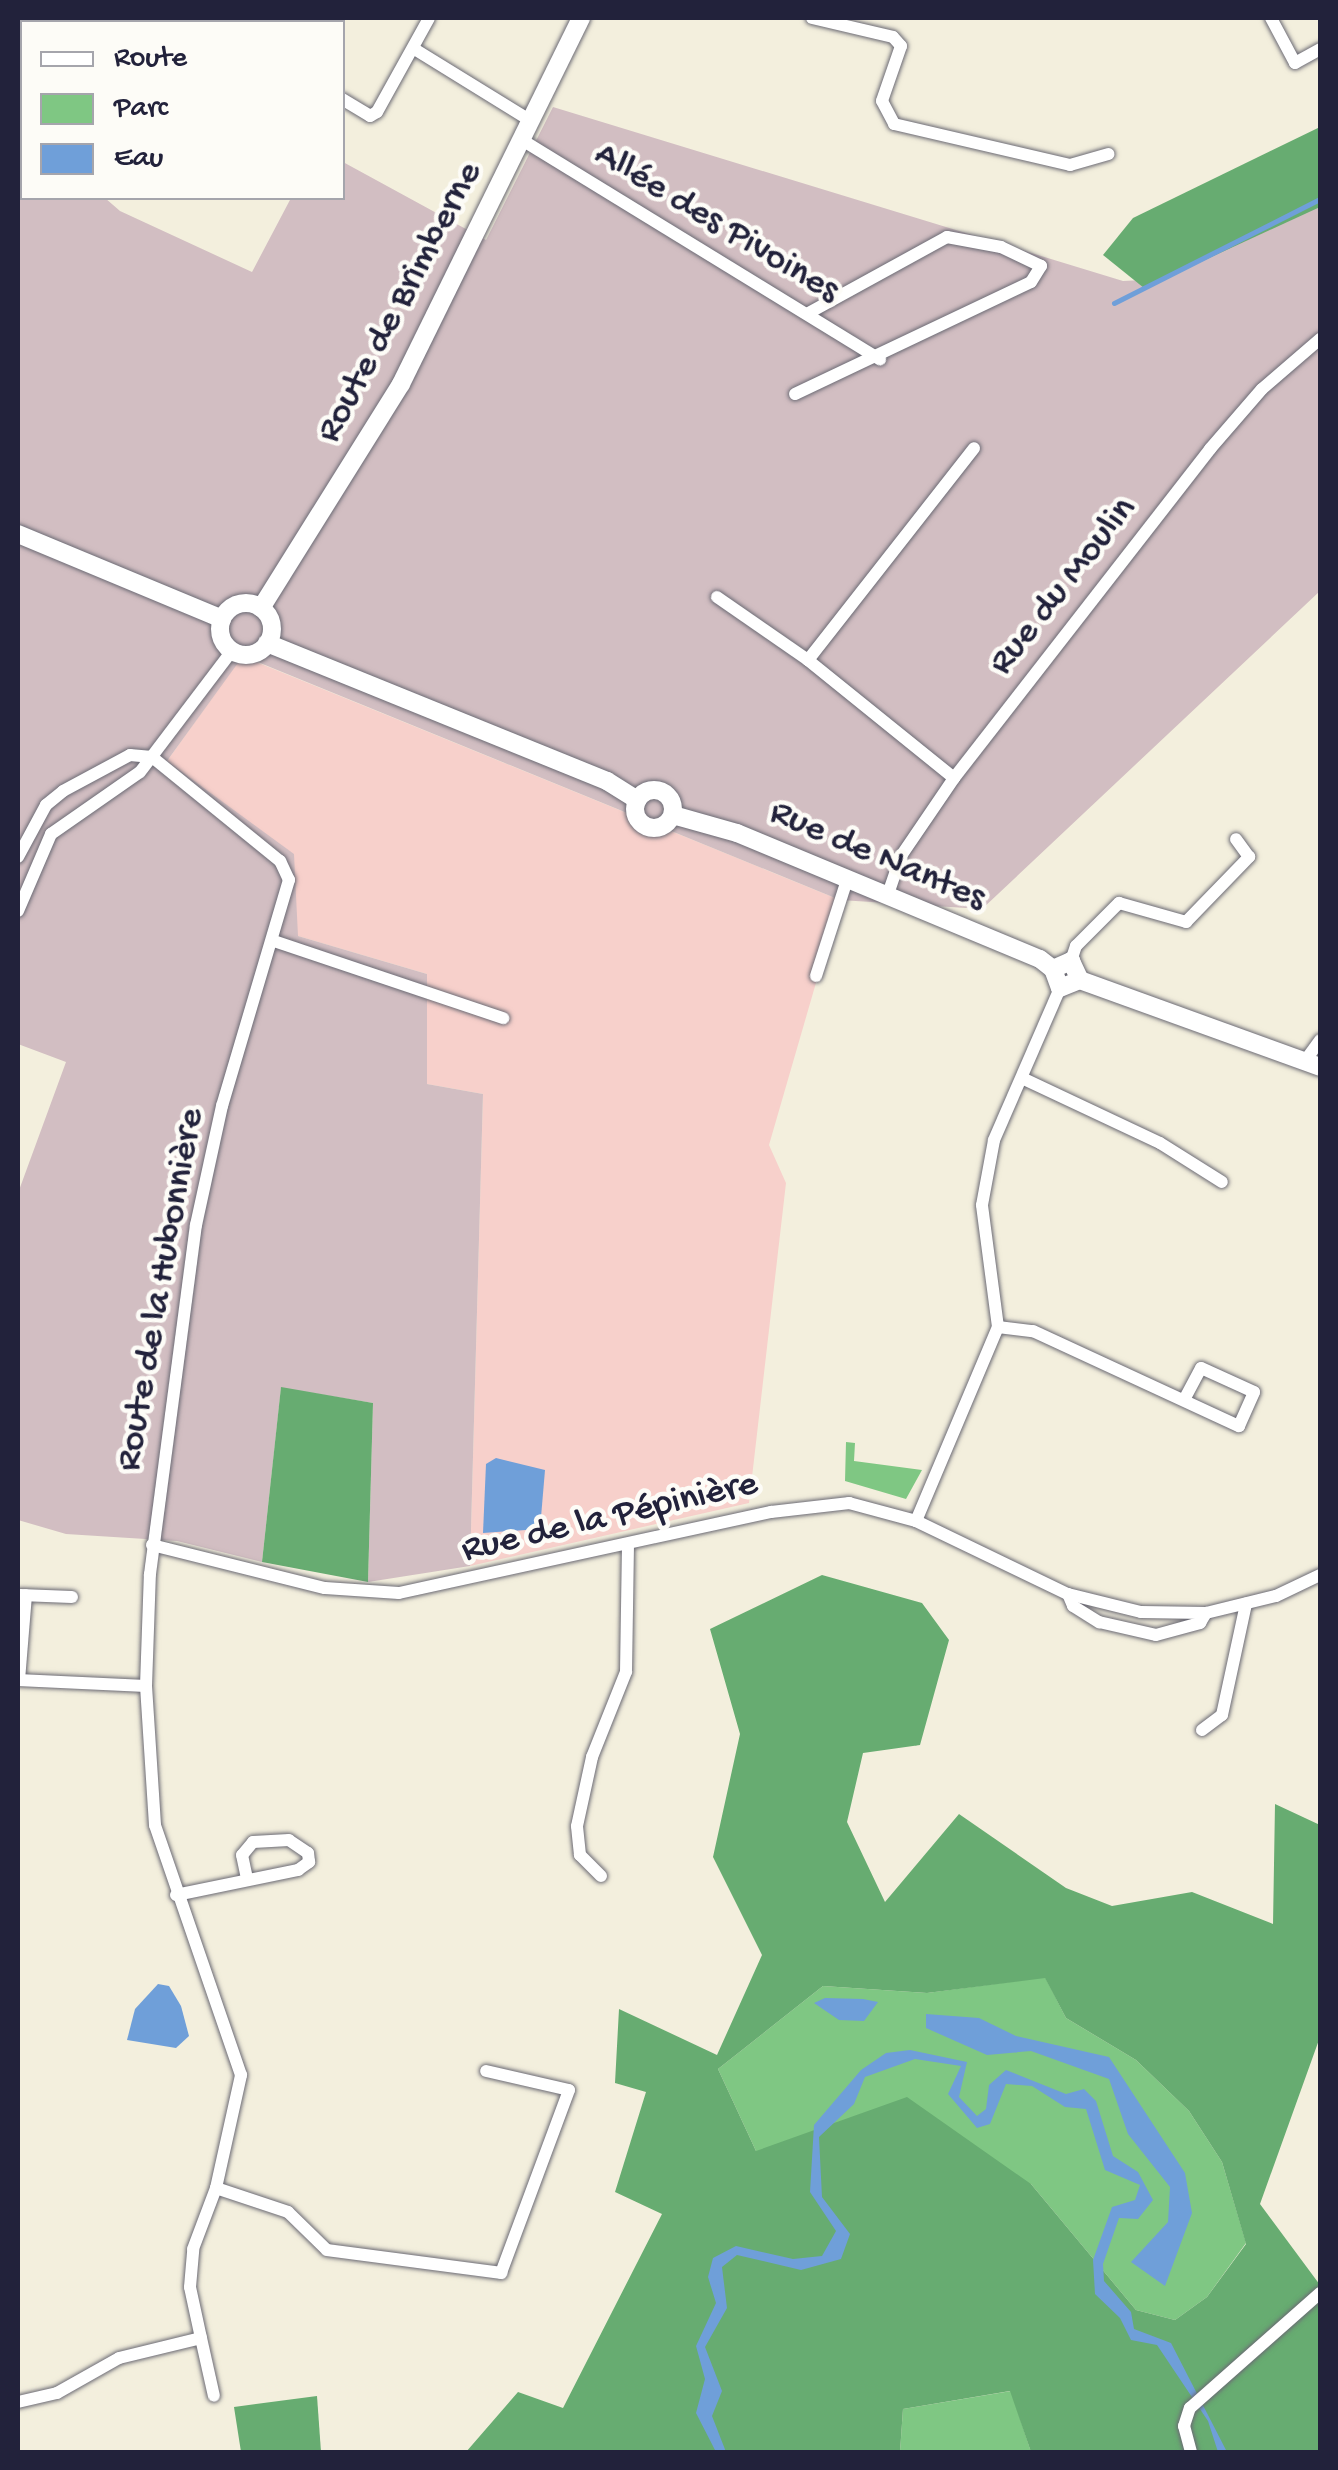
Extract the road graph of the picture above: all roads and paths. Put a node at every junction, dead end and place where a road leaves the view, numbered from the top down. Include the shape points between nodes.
1 (430, 18) edge
2 (581, 18) edge
3 (812, 18) edge
4 (1271, 18) edge
5 (416, 50) junction
6 (1320, 50) edge
7 (345, 101) edge
8 (531, 121) junction
9 (522, 140) junction
10 (1108, 154) dead end
11 (807, 314) junction
12 (1320, 339) edge
13 (880, 359) junction
14 (796, 394) dead end
15 (974, 448) dead end
16 (18, 534) edge
17 (717, 597) dead end
18 (261, 608) junction
19 (222, 619) junction
20 (268, 643) junction
21 (232, 651) junction
22 (808, 660) junction
23 (152, 757) junction
24 (83, 778) junction
25 (954, 778) junction
26 (70, 787) junction
27 (637, 800) junction
28 (91, 805) junction
29 (673, 814) junction
30 (1236, 839) dead end
31 (18, 857) edge
32 (847, 880) junction
33 (887, 897) junction
34 (18, 911) edge
35 (274, 941) junction
36 (1071, 961) junction
37 (1053, 969) junction
38 (816, 976) dead end
39 (1080, 980) junction
40 (1060, 988) junction
41 (502, 1018) dead end
42 (1320, 1040) edge
43 (1312, 1064) edge
44 (1024, 1080) junction
45 (1222, 1182) dead end
46 (998, 1327) junction
47 (1184, 1400) junction
48 (916, 1521) junction
49 (152, 1546) junction
50 (628, 1548) junction
51 (1320, 1574) edge
52 (1068, 1594) junction
53 (22, 1595) edge
54 (72, 1597) dead end
55 (1246, 1604) junction
56 (1206, 1613) junction
57 (18, 1680) edge
58 (146, 1686) junction
59 (1202, 1730) dead end
60 (600, 1876) dead end
61 (247, 1878) junction
62 (176, 1895) junction
63 (486, 2070) dead end
64 (216, 2188) junction
65 (1320, 2293) edge
66 (200, 2338) junction
67 (214, 2396) dead end
68 (18, 2402) edge
69 (1191, 2452) edge

1 - 5 street
2 - 8 main road, Route de Brimberne
3 - 10 street via 893,37 901,46 882,102 894,124 1070,165
4 - 6 street via 1294,63
5 - 7 street via 377,112 370,116
5 - 8 street
8 - 9 main road, Route de Brimberne
9 - 11 street, Allée des Pivoines
9 - 18 main road, Route de Brimberne via 401,384
11 - 13 street, Allée des Pivoines
11 - 13 street via 957,235 1042,266 1031,282
12 - 25 street, Rue du Moulin via 1210,449
13 - 14 street
15 - 22 street
16 - 19 main road
17 - 22 street
18 - 19 main road via 238,604
18 - 20 main road via 272,628
19 - 21 main road via 222,640
20 - 21 main road via 247,655
20 - 27 main road via 607,781
21 - 23 street
22 - 25 street
23 - 24 street via 130,756
23 - 28 street
23 - 35 street, Route de la Hubonnière via 280,861 288,898
24 - 26 street
24 - 28 street via 98,788
25 - 33 street, Rue du Moulin via 901,856
26 - 28 street via 72,803
26 - 31 street via 46,804
27 - 29 main road via 658,790 669,797
27 - 29 main road via 636,816 648,828 660,828
28 - 34 street via 52,834
29 - 32 main road, Rue de Nantes
30 - 36 street via 1249,857 1186,922 1119,904 1076,946
32 - 33 main road, Rue de Nantes
32 - 38 street
33 - 37 main road, Rue de Nantes
35 - 41 street
35 - 49 street, Route de la Hubonnière via 222,1106 196,1225
36 - 37 main road
36 - 39 main road
37 - 40 main road
39 - 40 main road
39 - 43 main road
40 - 44 street
42 - 43 street
44 - 45 street via 1160,1143
44 - 46 street via 994,1140 982,1205
46 - 47 street via 1033,1331
46 - 48 street
47 - 47 street via 1200,1368 1254,1392 1239,1426
48 - 50 street, Rue de la Pépinière via 849,1503 808,1505
48 - 52 street, Rue de la Pépinière
49 - 50 street, Rue de la Pépinière via 362,1595 445,1586
49 - 58 street, Route de la Hubonnière
50 - 60 street via 626,1672 592,1757 577,1826 580,1855
51 - 55 street, Rue de la Pépinière
52 - 56 street, Rue de la Pépinière via 1141,1612
52 - 56 street, Rue de la Pépinière via 1098,1622 1156,1635 1200,1623
53 - 54 street
53 - 57 street
55 - 56 street, Rue de la Pépinière
55 - 59 street via 1222,1715
57 - 58 street
58 - 62 street, Route de la Hubonnière via 155,1825
61 - 61 street via 305,1868 308,1853 289,1840 252,1842 242,1855
61 - 62 street
62 - 64 street, Route de la Hubonnière via 241,2075
63 - 64 street via 569,2090 502,2273 327,2250 288,2212
64 - 66 street, Route de la Hubonnière via 194,2249 190,2287
65 - 69 street via 1190,2408 1184,2426
66 - 67 street, Route de la Hubonnière
66 - 68 street via 119,2358 57,2393

